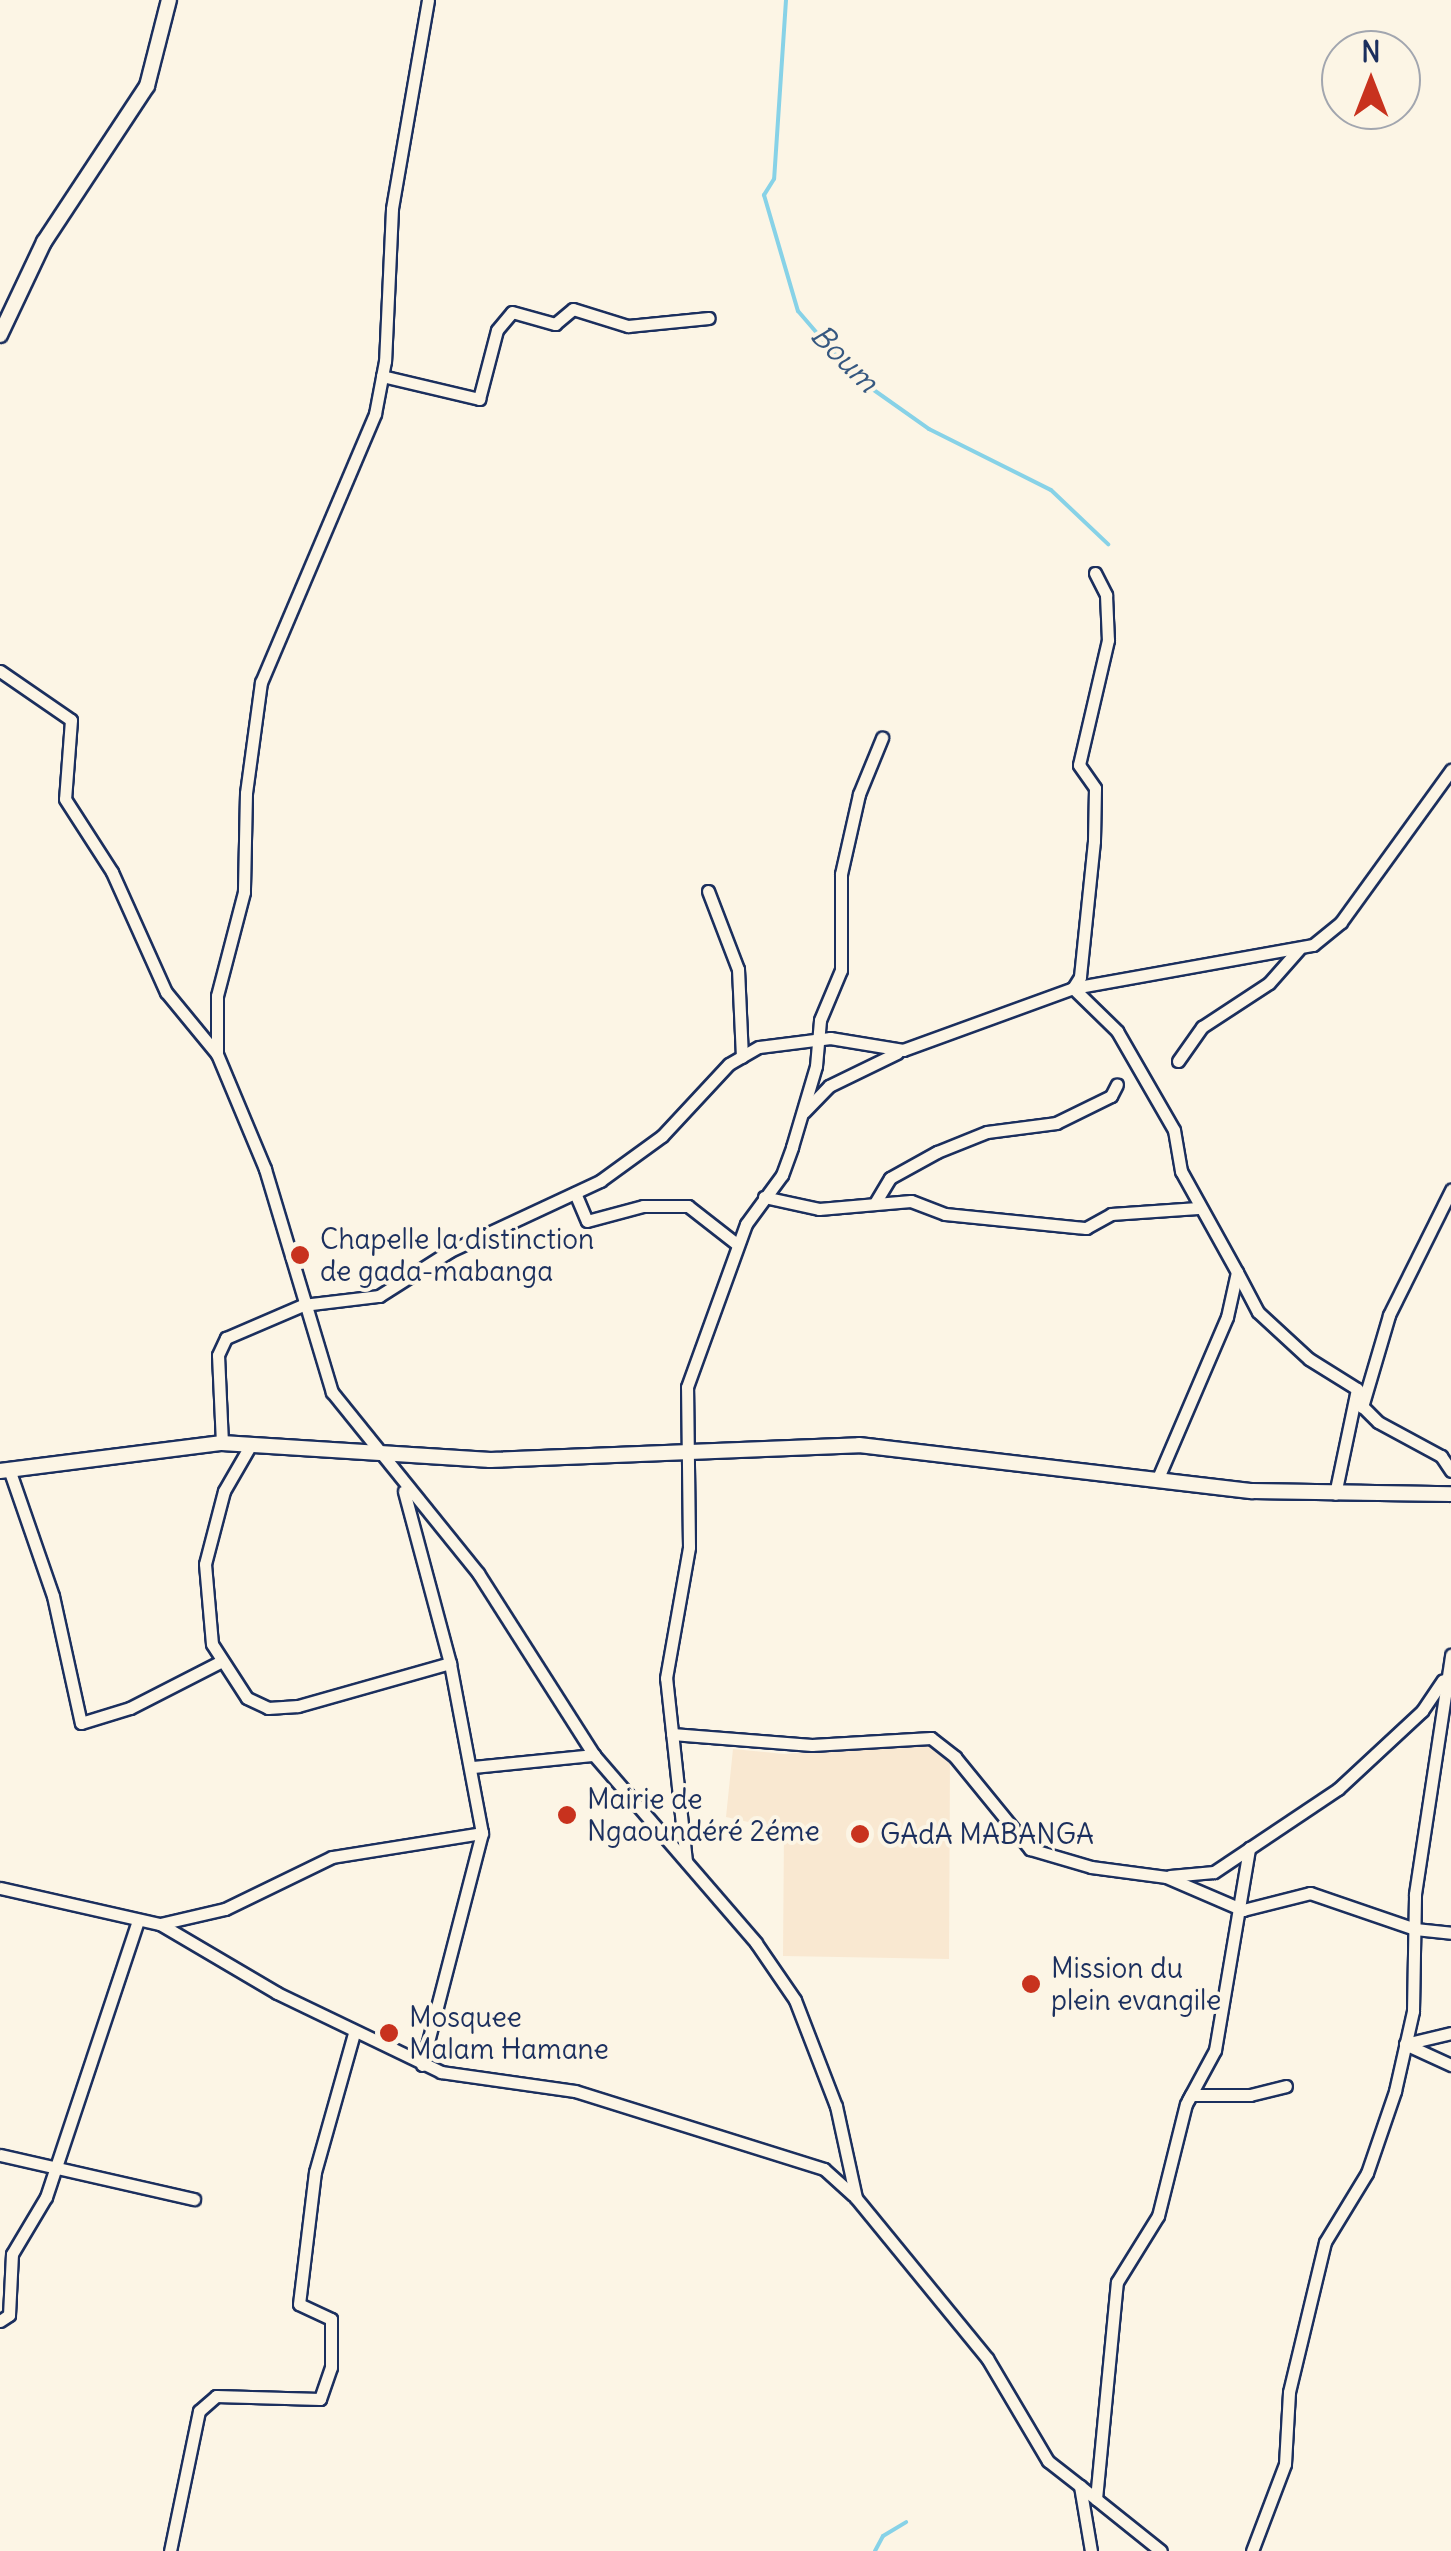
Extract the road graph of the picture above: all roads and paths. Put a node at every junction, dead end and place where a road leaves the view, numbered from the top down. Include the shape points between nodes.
1 (169, 0) edge
2 (428, 0) edge
3 (709, 318) dead end
4 (0, 335) edge
5 (382, 376) junction
6 (1094, 573) dead end
7 (0, 671) edge
8 (882, 738) dead end
9 (1451, 770) edge
10 (708, 891) dead end
11 (1299, 949) junction
12 (1073, 988) junction
13 (819, 1040) junction
14 (903, 1050) junction
15 (218, 1054) junction
16 (742, 1057) junction
17 (1178, 1062) dead end
18 (1117, 1084) dead end
19 (802, 1115) junction
20 (1451, 1190) edge
21 (575, 1193) junction
22 (764, 1197) junction
23 (874, 1202) junction
24 (1198, 1208) junction
25 (738, 1245) junction
26 (1237, 1272) junction
27 (303, 1305) junction
28 (1360, 1404) junction
29 (222, 1443) junction
30 (250, 1446) junction
31 (684, 1449) junction
32 (379, 1454) junction
33 (5, 1470) edge
34 (1451, 1471) edge
35 (1158, 1478) junction
36 (402, 1484) junction
37 (1335, 1494) junction
38 (1451, 1494) edge
39 (1451, 1656) edge
40 (220, 1662) junction
41 (450, 1662) junction
42 (1449, 1673) edge
43 (672, 1734) junction
44 (594, 1755) junction
45 (472, 1767) junction
46 (482, 1833) junction
47 (1250, 1848) junction
48 (686, 1861) junction
49 (1166, 1877) junction
50 (0, 1888) edge
51 (1243, 1910) junction
52 (138, 1920) junction
53 (160, 1924) junction
54 (1415, 1930) junction
55 (1451, 1933) edge
56 (354, 2033) junction
57 (1451, 2033) edge
58 (1406, 2044) junction
59 (1451, 2064) edge
60 (422, 2065) junction
61 (1286, 2086) dead end
62 (1186, 2104) junction
63 (0, 2154) edge
64 (52, 2168) junction
65 (856, 2198) junction
66 (194, 2199) dead end
67 (0, 2322) edge
68 (1080, 2486) junction
69 (1096, 2500) junction
70 (170, 2551) edge
71 (1090, 2551) edge
72 (1161, 2551) edge
73 (1252, 2551) edge

1 - 4 street via 147,86 44,242
2 - 5 street via 392,210
3 - 5 street via 628,326 572,309 555,324 512,312 496,330 480,399
5 - 15 street via 359,463 262,682 246,793 244,892 217,996
6 - 12 street via 1106,595 1108,640 1079,766 1095,788 1094,841
7 - 15 street via 70,720 64,800 112,872 166,992
8 - 13 street via 859,794 841,874 845,948
9 - 11 street via 1341,922
10 - 16 street via 738,969
11 - 12 street
11 - 17 street via 1269,984 1202,1027
12 - 14 street
12 - 24 street via 1117,1031 1174,1130
13 - 14 street
13 - 16 street via 758,1047
13 - 19 street
14 - 19 street via 840,1080
15 - 27 street via 265,1169
16 - 21 street via 662,1136
18 - 23 street via 1111,1096 1056,1123 987,1132 937,1152 890,1178
19 - 22 street via 782,1174
20 - 28 street via 1390,1315
21 - 25 street via 587,1220 643,1206 688,1206
21 - 27 street via 450,1252 379,1296
22 - 23 street via 819,1208
22 - 25 street
23 - 24 street via 911,1200 945,1214 1086,1228 1111,1214
24 - 26 street
25 - 31 street via 687,1386
26 - 28 street via 1258,1312 1309,1359 1358,1389
26 - 35 street via 1227,1317
27 - 29 street via 220,1344
27 - 32 street via 332,1392
28 - 34 street via 1441,1456
28 - 37 street
29 - 30 street
29 - 33 street
30 - 32 street
30 - 40 street via 224,1491 204,1564 204,1604
31 - 32 street via 507,1460
31 - 35 street via 910,1448 1064,1474
31 - 43 street via 688,1547 666,1678
32 - 36 street
33 - 40 street via 53,1596 81,1723 130,1708
35 - 37 street
36 - 41 street
36 - 44 street via 478,1572
37 - 38 street
39 - 42 street
40 - 41 street via 247,1698 268,1708 298,1706
41 - 45 street
42 - 47 street via 1422,1711 1338,1789
42 - 54 street
43 - 48 street
43 - 49 street via 812,1744 930,1738 955,1758 1030,1850
44 - 45 street
44 - 48 street
45 - 46 street
46 - 53 street via 332,1857 225,1909
46 - 60 street
47 - 49 street via 1214,1872
47 - 51 street
48 - 65 street via 795,2000 836,2106
49 - 51 street
50 - 52 street
51 - 54 street via 1310,1893
51 - 62 street via 1215,2050
52 - 53 street
52 - 64 street
53 - 56 street
54 - 55 street
54 - 58 street
56 - 60 street
56 - 70 street via 315,2172 298,2304 331,2319 331,2366 320,2399 216,2396 198,2411
57 - 58 street
58 - 59 street
58 - 73 street via 1367,2173 1325,2242 1290,2392 1285,2464
60 - 65 street via 575,2091 824,2168
61 - 62 street via 1250,2095 1191,2095
62 - 69 street via 1158,2216 1117,2282
63 - 64 street
64 - 66 street
64 - 67 street via 46,2197 12,2254 9,2315
65 - 68 street via 988,2358 1048,2460
68 - 69 street
68 - 71 street
69 - 72 street

